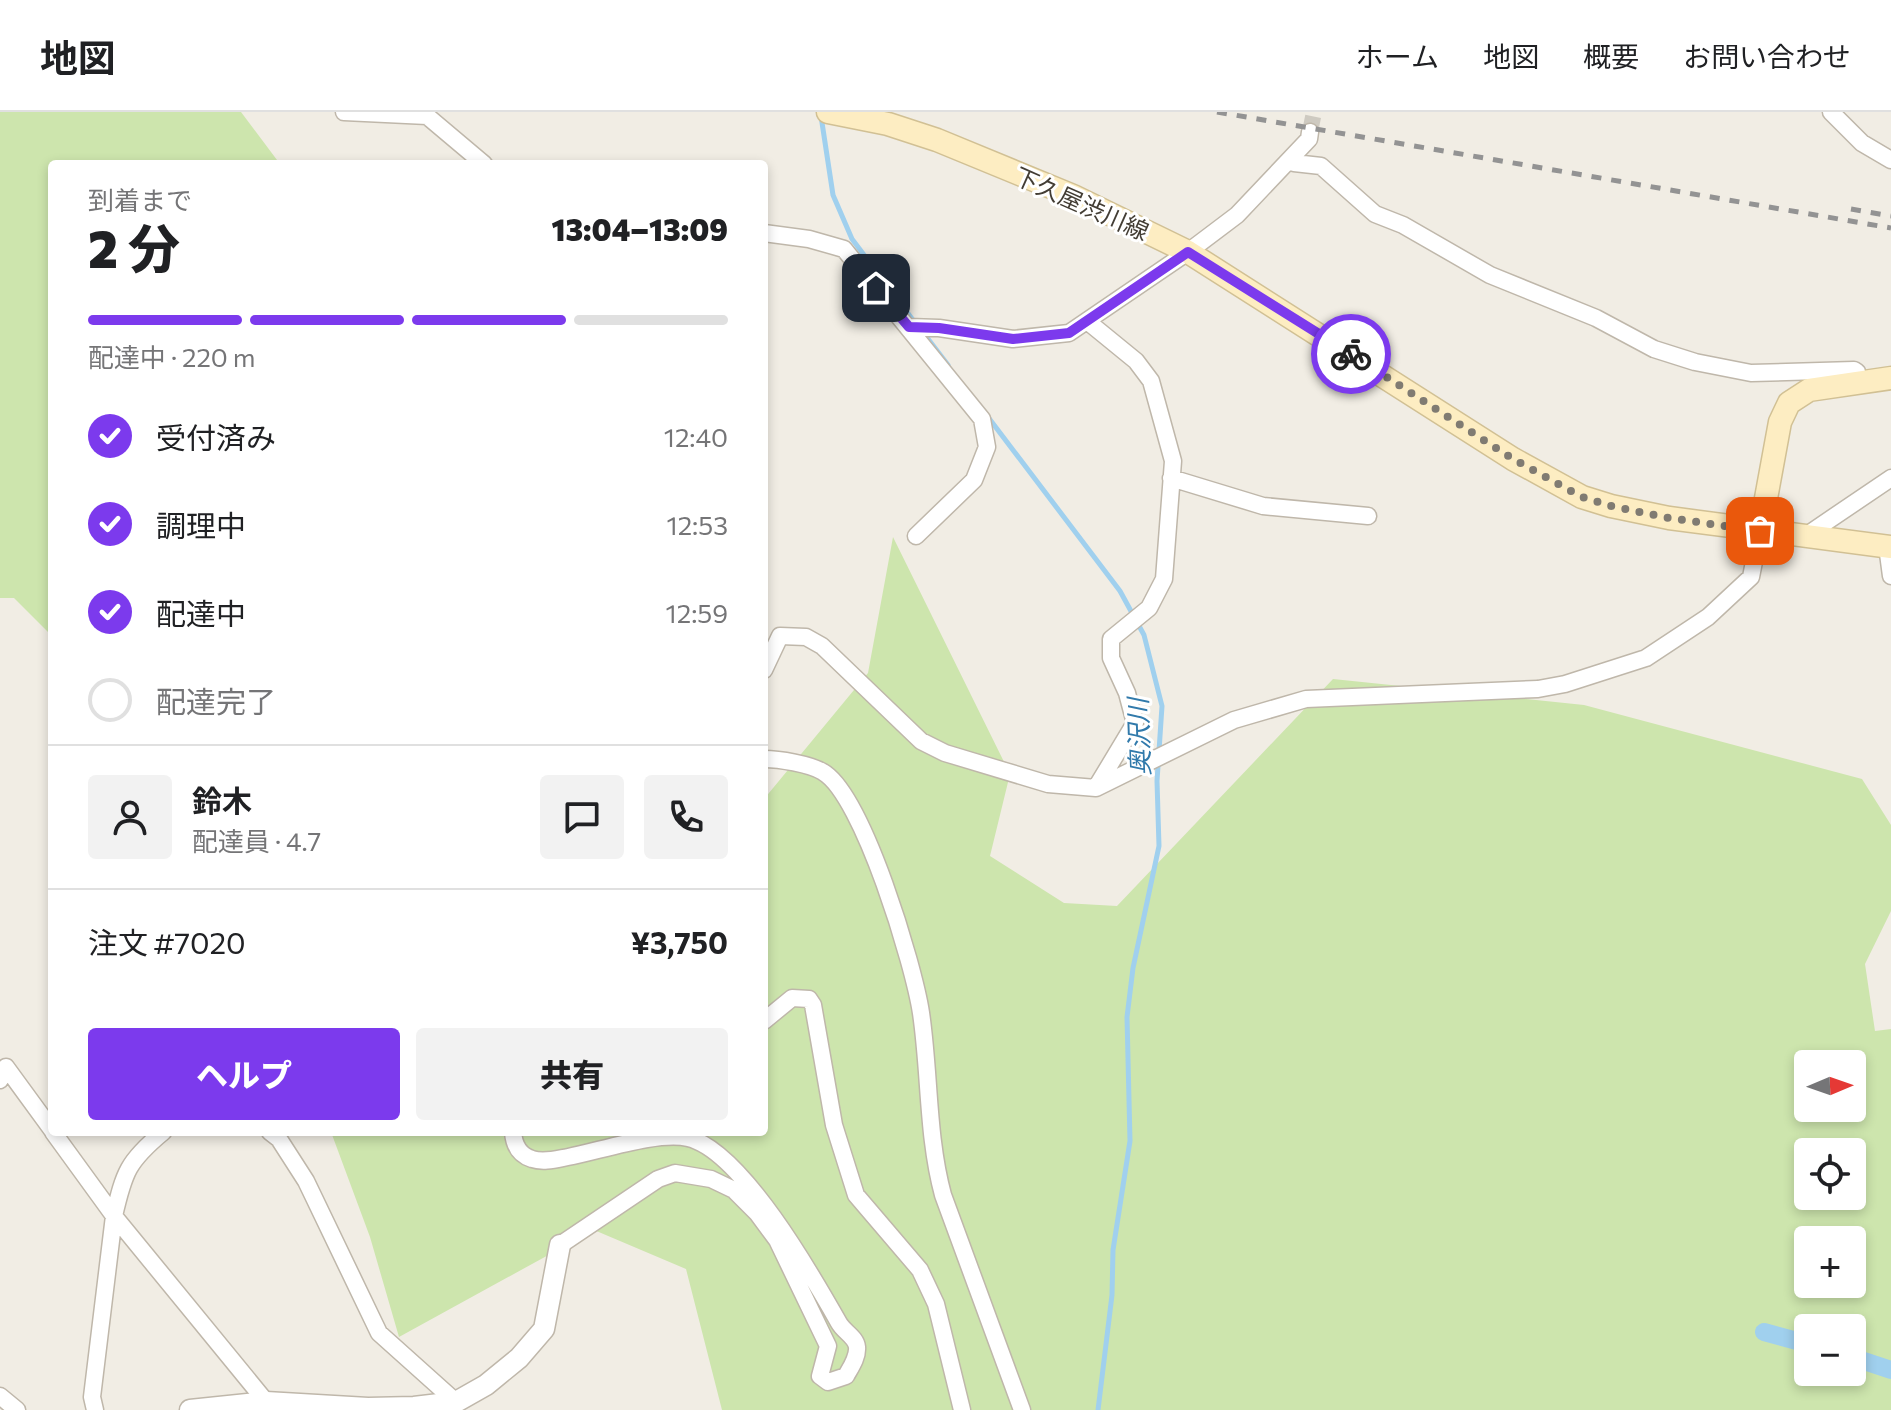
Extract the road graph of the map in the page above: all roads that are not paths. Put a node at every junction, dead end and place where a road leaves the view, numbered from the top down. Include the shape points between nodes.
1 (344, 112) edge
2 (1831, 112) edge
3 (831, 113) edge
4 (1310, 132) tunnel mouth
5 (479, 160) edge
6 (1289, 160) junction
7 (1891, 160) edge
8 (768, 234) edge
9 (1188, 252) junction
10 (1087, 321) junction
11 (909, 327) junction
12 (1891, 378) edge
13 (1858, 383) junction
14 (1171, 478) junction
15 (1891, 478) edge
16 (1368, 516) dead end
17 (1760, 531) junction
18 (1807, 535) junction
19 (916, 536) dead end
20 (1889, 547) edge
21 (1891, 576) edge
22 (768, 662) edge
23 (768, 759) edge
24 (1096, 788) junction
25 (768, 1017) edge
26 (0, 1080) edge
27 (48, 1124) edge
28 (57, 1136) edge
29 (158, 1136) edge
30 (275, 1136) edge
31 (513, 1136) edge
32 (114, 1216) junction
33 (560, 1245) joint
34 (0, 1396) edge
35 (456, 1402) junction
36 (270, 1406) edge
37 (17, 1410) edge
38 (95, 1410) edge
39 (190, 1410) edge
40 (962, 1410) edge
41 (1022, 1410) edge

1 - 5 street via 427,116
2 - 7 street via 1862,143
3 - 9 main road, 下久屋渋川線 via 937,140 1073,196
4 - 6 street
6 - 9 street via 1237,215
6 - 13 street via 1321,166 1375,214 1490,275 1596,318 1654,349 1751,373 1854,370
8 - 11 street via 844,249
9 - 10 street
9 - 17 main road, 下久屋渋川線 via 1554,483 1611,506
10 - 11 street via 1069,333 1031,339
10 - 14 street via 1136,361 1151,381 1173,461
11 - 19 street via 982,419 987,447 974,480
12 - 13 main road
13 - 17 main road via 1809,390 1789,403 1780,422
14 - 16 street via 1263,506
14 - 24 street via 1164,579 1149,608 1111,639 1111,658 1135,723
15 - 18 street
17 - 18 main road, 下久屋渋川線
17 - 24 street via 1751,577 1708,617 1646,658 1538,689 1306,699 1234,720
18 - 20 main road, 下久屋渋川線
20 - 21 street
22 - 24 street via 780,636 806,637 822,646 921,741 1048,784
23 - 41 street via 824,772 852,805 872,852 902,933 921,1009 934,1162
25 - 40 street via 792,998 809,999 813,1005 834,1125 856,1195 920,1270 936,1304
26 - 27 street via 6,1067
28 - 32 street
29 - 32 street via 138,1152 123,1176
30 - 35 street via 306,1181 379,1333
31 - 33 street via 520,1153 545,1161 654,1139 687,1138 705,1145 772,1214 852,1337 855,1360 846,1376 828,1382 820,1376 828,1346 777,1240 734,1190 711,1179 675,1173 658,1179
32 - 36 street
32 - 38 street via 92,1397
33 - 35 street via 544,1329 508,1367
34 - 37 street
35 - 36 street via 368,1408
36 - 39 street

